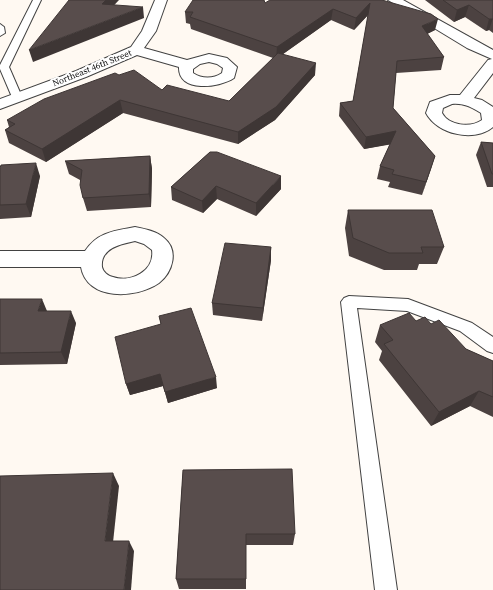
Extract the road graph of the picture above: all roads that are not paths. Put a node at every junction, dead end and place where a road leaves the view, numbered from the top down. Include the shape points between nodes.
1 (37, 0) edge
2 (161, 0) edge
3 (394, 0) edge
4 (0, 27) edge
5 (0, 34) edge
6 (136, 50) junction
7 (493, 55) edge
8 (493, 63) edge
9 (188, 65) dead end
10 (17, 97) junction
11 (464, 100) dead end
12 (0, 104) edge
13 (0, 260) edge
14 (91, 260) dead end
15 (493, 346) edge
16 (386, 590) edge

1 - 10 lane via 4,67
2 - 6 street, Northeast 46th Street via 149,31
3 - 7 street
4 - 5 lane
6 - 9 street
6 - 10 street, Northeast 46th Street via 81,74
8 - 11 street
10 - 12 street, Northeast 46th Street
13 - 14 street
15 - 16 lane via 466,327 408,305 349,302

